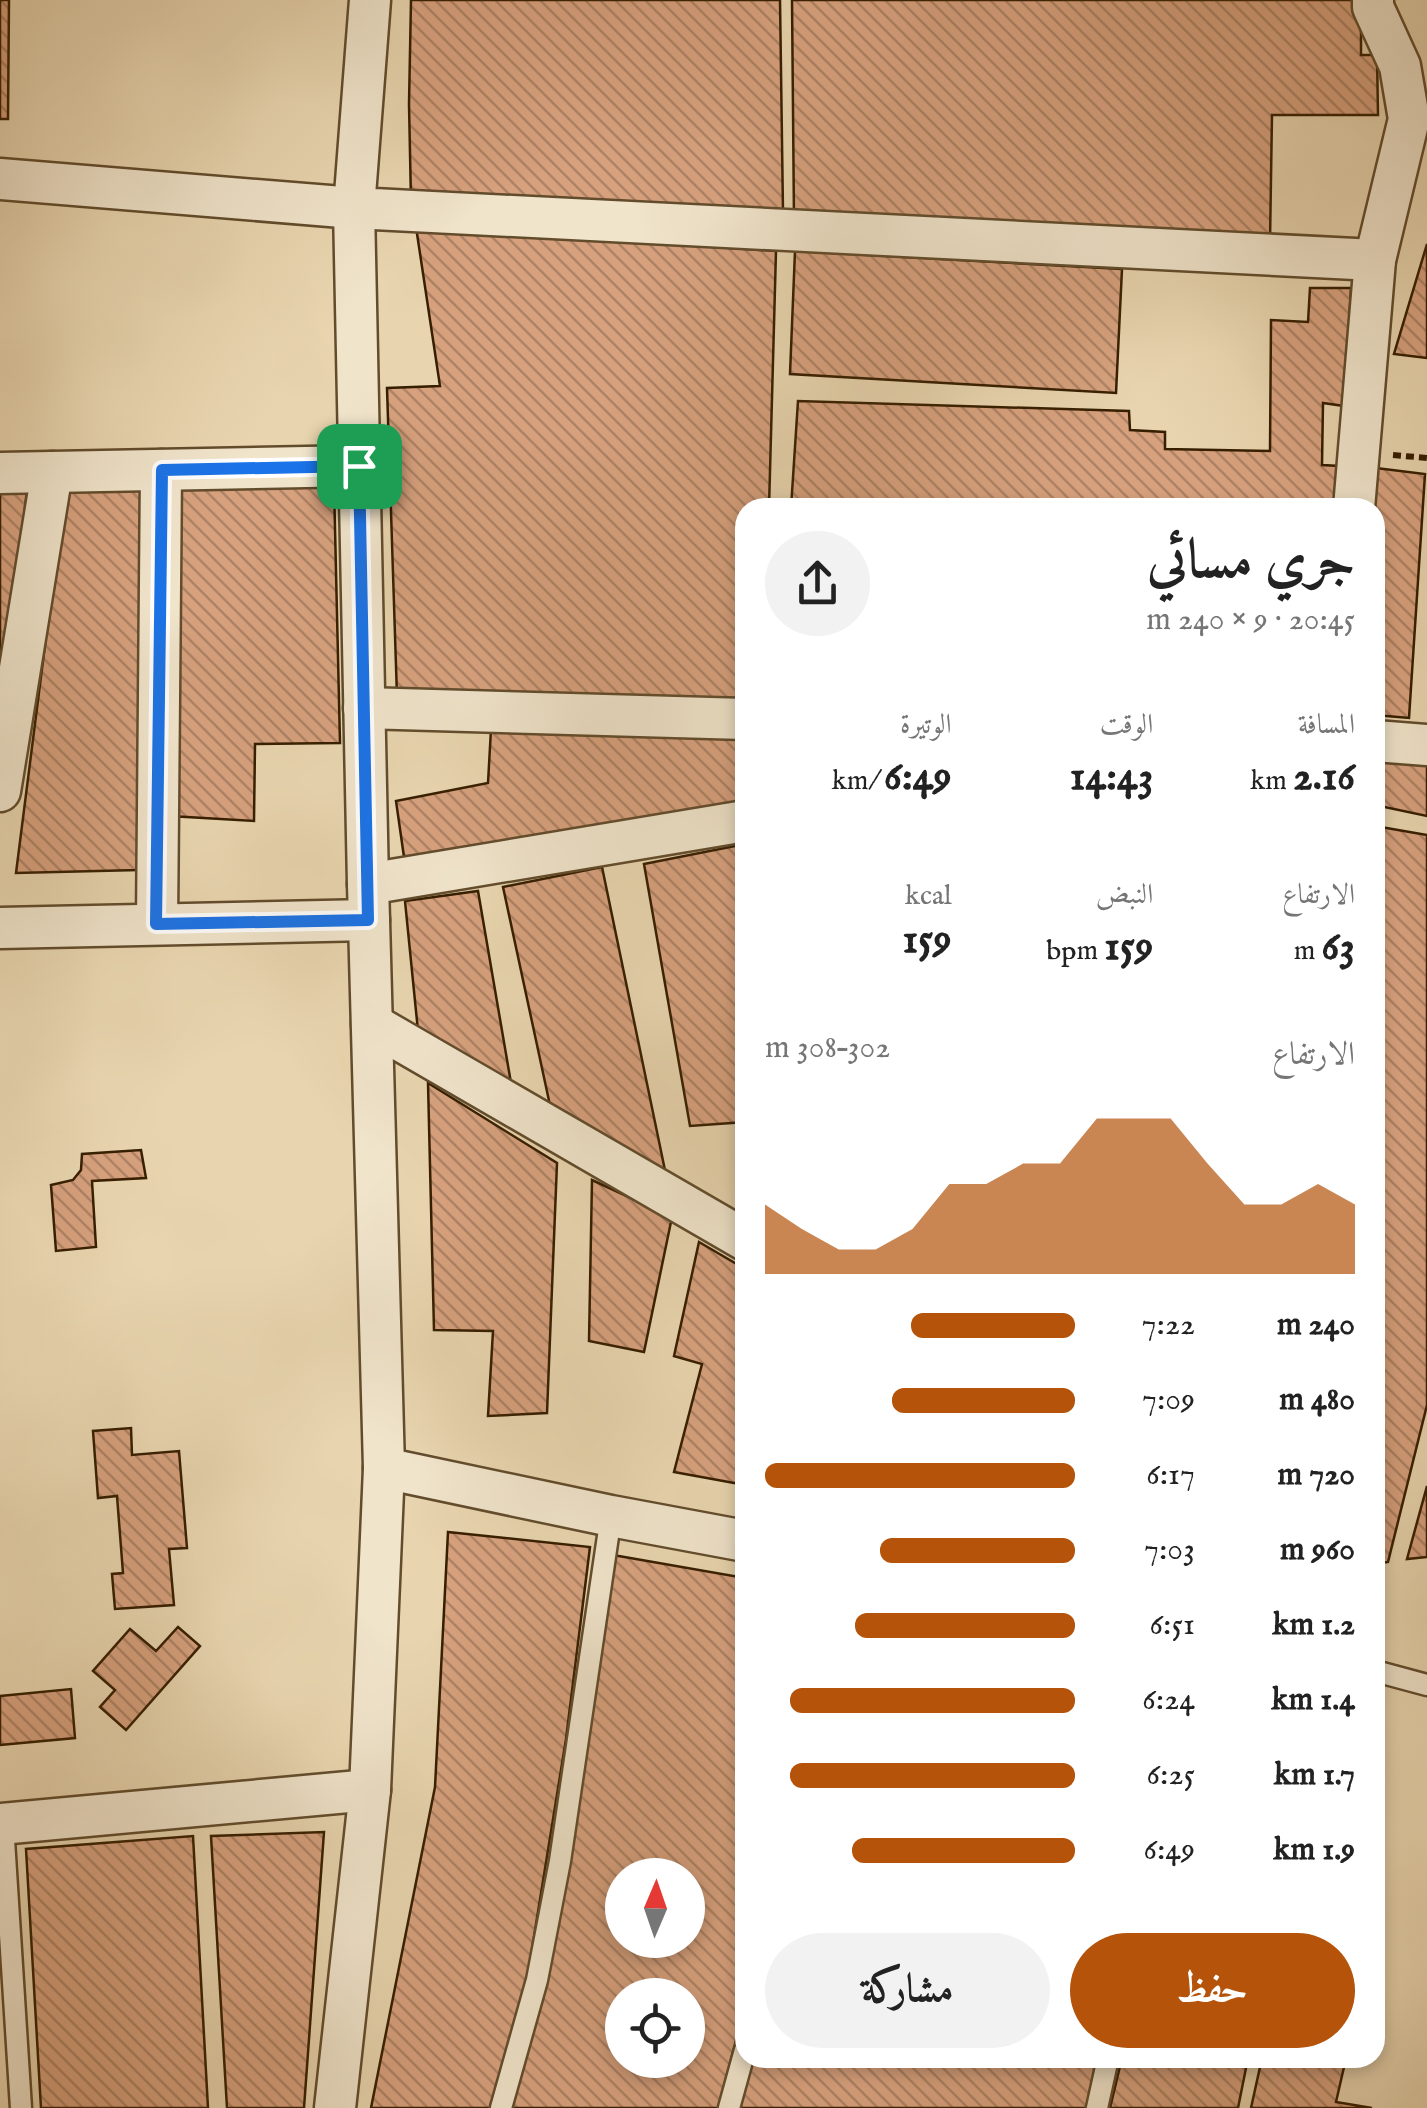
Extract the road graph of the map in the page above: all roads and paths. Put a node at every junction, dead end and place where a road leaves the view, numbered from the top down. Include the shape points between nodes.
1 (370, 0) edge
2 (1373, 0) edge
3 (1418, 122) edge
4 (0, 179) edge
5 (354, 208) junction
6 (1375, 260) junction
7 (359, 466) junction
8 (162, 470) junction
9 (52, 472) junction
10 (0, 473) edge
11 (1355, 498) edge
12 (364, 708) junction
13 (735, 719) edge
14 (1385, 742) edge
15 (1427, 745) edge
16 (0, 791) edge
17 (735, 823) edge
18 (368, 902) junction
19 (156, 924) junction
20 (0, 928) edge
21 (372, 1024) junction
22 (735, 1234) edge
23 (384, 1468) junction
24 (611, 1516) junction
25 (735, 1539) edge
26 (1385, 1674) edge
27 (1427, 1685) edge
28 (370, 1790) junction
29 (2, 1824) edge
30 (740, 2068) edge
31 (1106, 2068) edge
32 (21, 2108) edge
33 (336, 2108) edge
34 (501, 2108) edge
35 (729, 2108) edge
36 (1097, 2108) edge

1 - 5 street
2 - 3 street
3 - 6 street
4 - 5 street
5 - 6 street
5 - 7 street
6 - 11 street
7 - 8 street
7 - 12 street
8 - 9 street
8 - 19 street
9 - 10 street
9 - 16 street
12 - 13 street
12 - 18 street
14 - 15 street
17 - 18 street
18 - 19 street
18 - 21 street
19 - 20 street
21 - 22 street
21 - 23 street
23 - 24 street
23 - 28 street
24 - 25 street
24 - 34 lane via 560,1860
26 - 27 lane
28 - 29 street
28 - 33 street
29 - 32 lane
30 - 35 lane
31 - 36 lane

